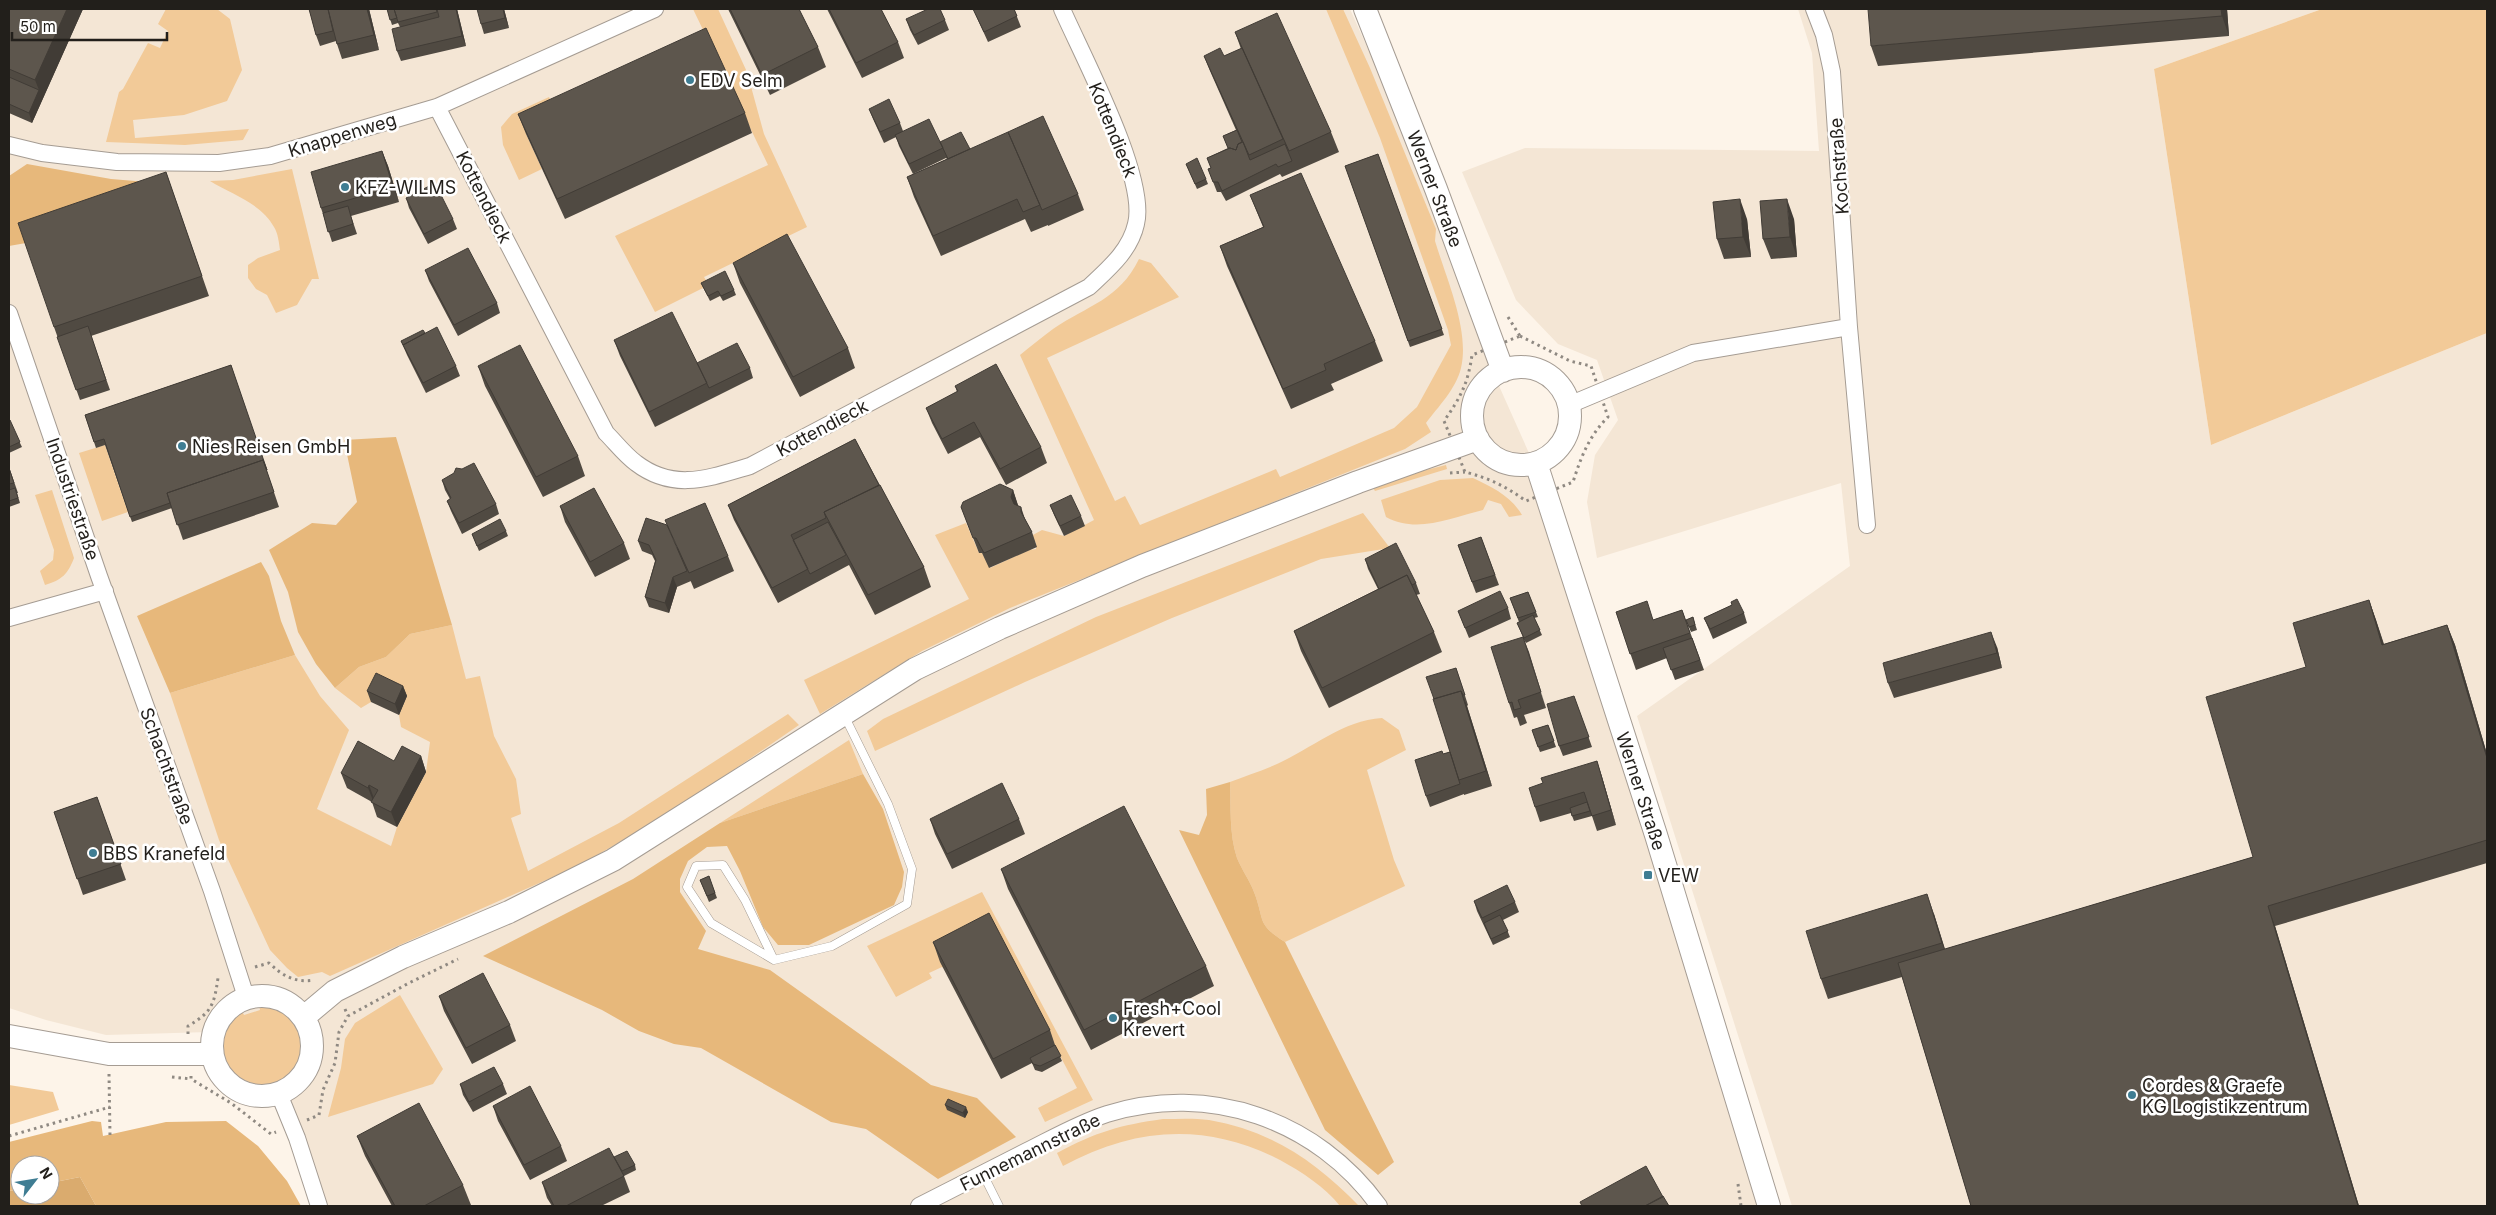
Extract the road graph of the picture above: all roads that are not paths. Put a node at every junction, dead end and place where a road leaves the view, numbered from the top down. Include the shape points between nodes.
1 (655, 9) edge
2 (1062, 9) edge
3 (1365, 9) edge
4 (1814, 9) edge
5 (1827, 9) edge
6 (1824, 35) junction
7 (437, 107) junction
8 (9, 146) edge
9 (9, 313) edge
10 (1849, 327) junction
11 (1503, 371) junction
12 (1569, 406) junction
13 (1478, 439) junction
14 (1536, 464) junction
15 (1867, 525) dead end
16 (105, 591) junction
17 (9, 618) edge
18 (843, 714) junction
19 (774, 960) junction
20 (246, 997) junction
21 (304, 1016) junction
22 (9, 1036) edge
23 (212, 1054) junction
24 (279, 1094) junction
25 (983, 1174) junction
26 (319, 1206) edge
27 (919, 1206) edge
28 (999, 1206) edge
29 (1378, 1206) edge
30 (1769, 1206) edge

1 - 7 street, Knappenweg
2 - 7 street, Kottendieck via 1126,153 1137,191 1136,224 1120,257 1089,288 750,466 704,480 667,480 637,463 606,433
3 - 11 street, Werner Straße
4 - 6 street, Kochstraße
5 - 6 street
6 - 10 street, Kochstraße via 1837,117
7 - 8 street, Knappenweg via 270,156 219,163 117,162
9 - 16 street, Industriestraße
10 - 12 street via 1693,353
10 - 15 street, Kochstraße
11 - 12 street via 1528,368 1542,372 1555,380
11 - 13 street via 1480,389 1475,401 1473,427
12 - 14 street via 1567,434 1560,447
13 - 14 street via 1486,450 1509,464
13 - 18 street via 1142,566 915,669
14 - 30 street, Werner Straße via 1656,835
16 - 17 street
16 - 20 street, Schachtstraße
18 - 19 lane via 888,804 912,869 907,904 832,946
18 - 21 street via 613,860 509,912 403,957 335,991
19 - 19 lane via 711,923 687,887 696,866 723,865 745,900
20 - 21 street via 264,995 280,998
20 - 23 street via 230,1006 217,1021 212,1034
21 - 24 street via 312,1036 310,1058 304,1073
22 - 23 street via 109,1054
23 - 24 street via 220,1075 235,1089 259,1096
24 - 26 street
25 - 27 street, Funnemannstraße
25 - 28 lane
25 - 29 street, Funnemannstraße via 1107,1114 1144,1106 1182,1103 1218,1106 1277,1122 1310,1139 1338,1160 1365,1187

